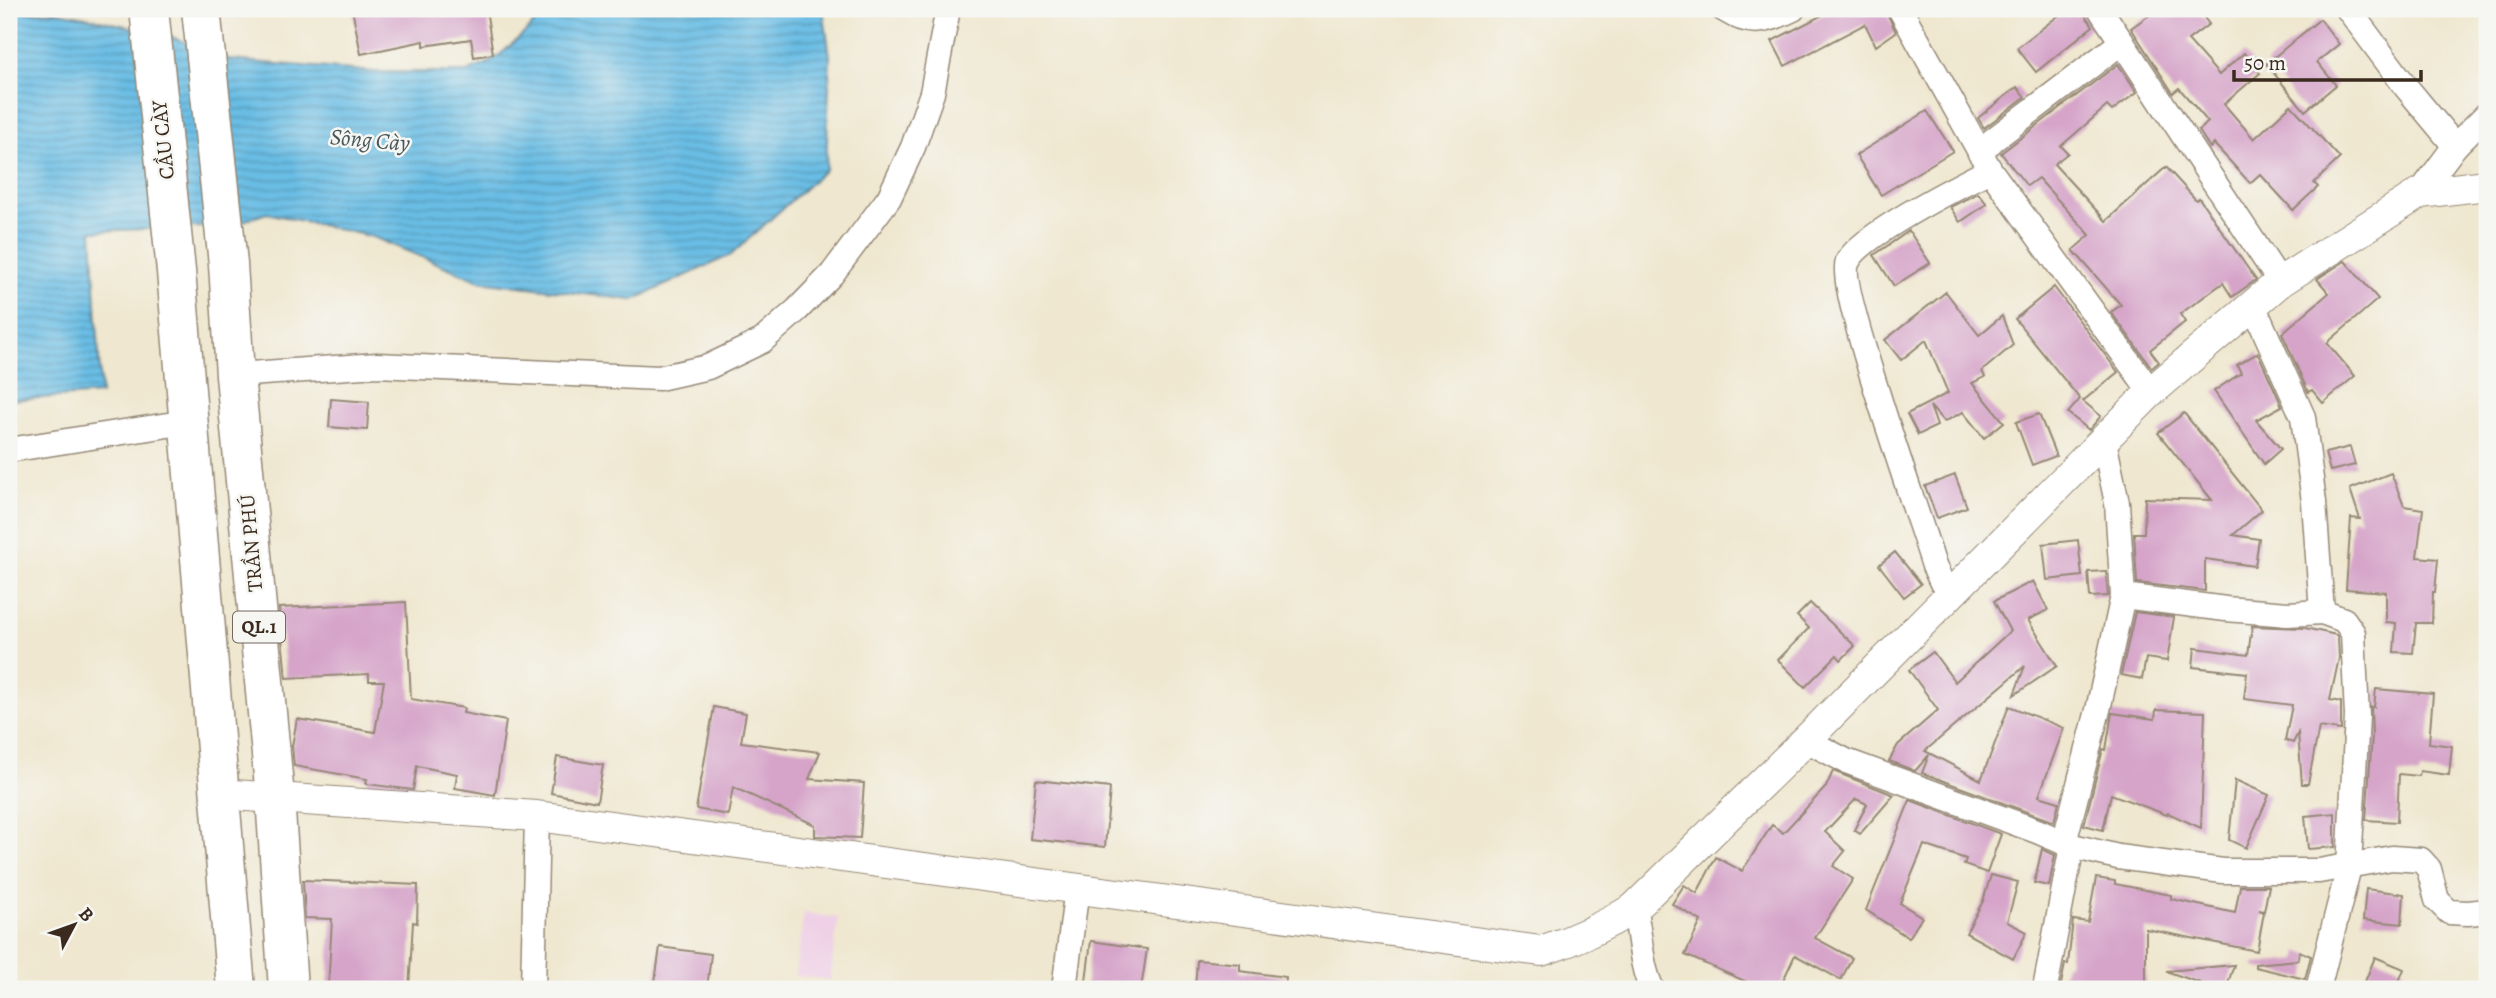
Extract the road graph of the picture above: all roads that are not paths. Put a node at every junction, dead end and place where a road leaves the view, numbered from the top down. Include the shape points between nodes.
1 (149, 9) edge
2 (201, 9) edge
3 (948, 9) edge
4 (1723, 9) edge
5 (1793, 9) edge
6 (1900, 9) edge
7 (2100, 9) edge
8 (2348, 9) edge
9 (2122, 42) junction
10 (2487, 114) edge
11 (2455, 146) junction
12 (1985, 162) junction
13 (2487, 185) edge
14 (2420, 193) junction
15 (2280, 282) junction
16 (2253, 305) junction
17 (235, 375) junction
18 (2151, 392) junction
19 (187, 422) junction
20 (2104, 441) junction
21 (9, 450) edge
22 (1951, 594) junction
23 (2123, 596) junction
24 (2322, 612) junction
25 (1806, 740) junction
26 (219, 794) junction
27 (275, 797) junction
28 (537, 816) junction
29 (2068, 844) junction
30 (2349, 867) junction
31 (1077, 888) junction
32 (1634, 908) junction
33 (2487, 911) edge
34 (236, 989) edge
35 (288, 989) edge
36 (533, 989) edge
37 (1065, 989) edge
38 (1652, 989) edge
39 (2045, 989) edge
40 (2318, 989) edge

1 - 19 main road, CẦU CÀY / QL.1
2 - 17 main road, TRẦN PHÚ / QL.1
3 - 17 street via 932,93 890,198 832,274 762,341 708,367 659,378 377,365
4 - 5 street via 1758,23
6 - 12 street
7 - 9 street
8 - 11 street
9 - 12 street via 2003,133
9 - 15 street
10 - 11 street
11 - 14 street
12 - 18 street
12 - 22 street via 1862,244 1846,264 1845,276 1934,566
13 - 14 street
14 - 15 street
15 - 16 street
16 - 18 street
16 - 24 street via 2303,418 2315,502
17 - 27 main road, TRẦN PHÚ / QL.1
18 - 20 street
19 - 21 street
19 - 26 main road, QL.1
20 - 22 street
20 - 23 street via 2118,503
22 - 25 street
23 - 24 street via 2225,610
23 - 29 street
24 - 30 street via 2344,621 2353,634 2357,716
25 - 29 street via 1846,761
25 - 32 street
26 - 27 street
26 - 34 main road, QL.1
27 - 28 street
27 - 35 main road, TRẦN PHÚ / QL.1
28 - 31 street
28 - 36 street
29 - 30 street via 2118,857 2223,871
29 - 39 street
30 - 33 street via 2392,858 2421,860 2429,869 2437,900 2449,912
30 - 40 street
31 - 32 street via 1541,951 1595,931
31 - 37 street
32 - 38 street via 1645,975

